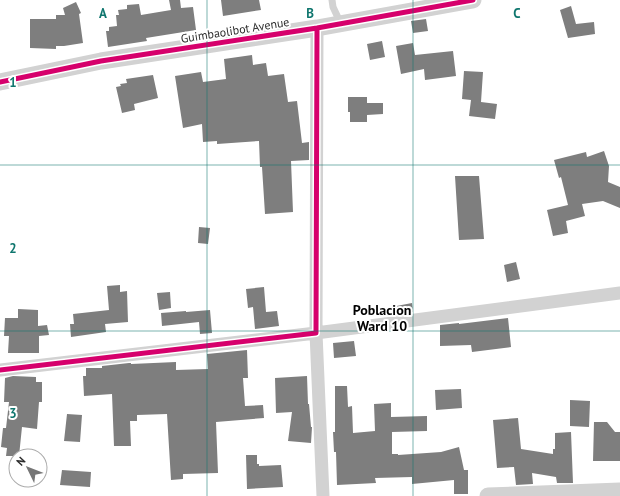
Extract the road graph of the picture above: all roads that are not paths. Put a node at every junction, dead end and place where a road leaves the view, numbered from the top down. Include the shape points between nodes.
1 (332, 0) edge
2 (473, 0) edge
3 (431, 4) edge
4 (342, 24) junction
5 (317, 28) junction
6 (0, 82) edge
7 (620, 293) edge
8 (316, 333) junction
9 (0, 370) edge
10 (620, 491) edge
11 (323, 496) edge
12 (488, 496) edge

1 - 4 lane
2 - 3 street, Guimbaolibot Avenue
3 - 4 street, Guimbaolibot Avenue
4 - 5 street, Guimbaolibot Avenue
5 - 6 street, Guimbaolibot Avenue via 100,61
5 - 8 street
7 - 8 street
8 - 9 street
8 - 11 street
10 - 12 street

